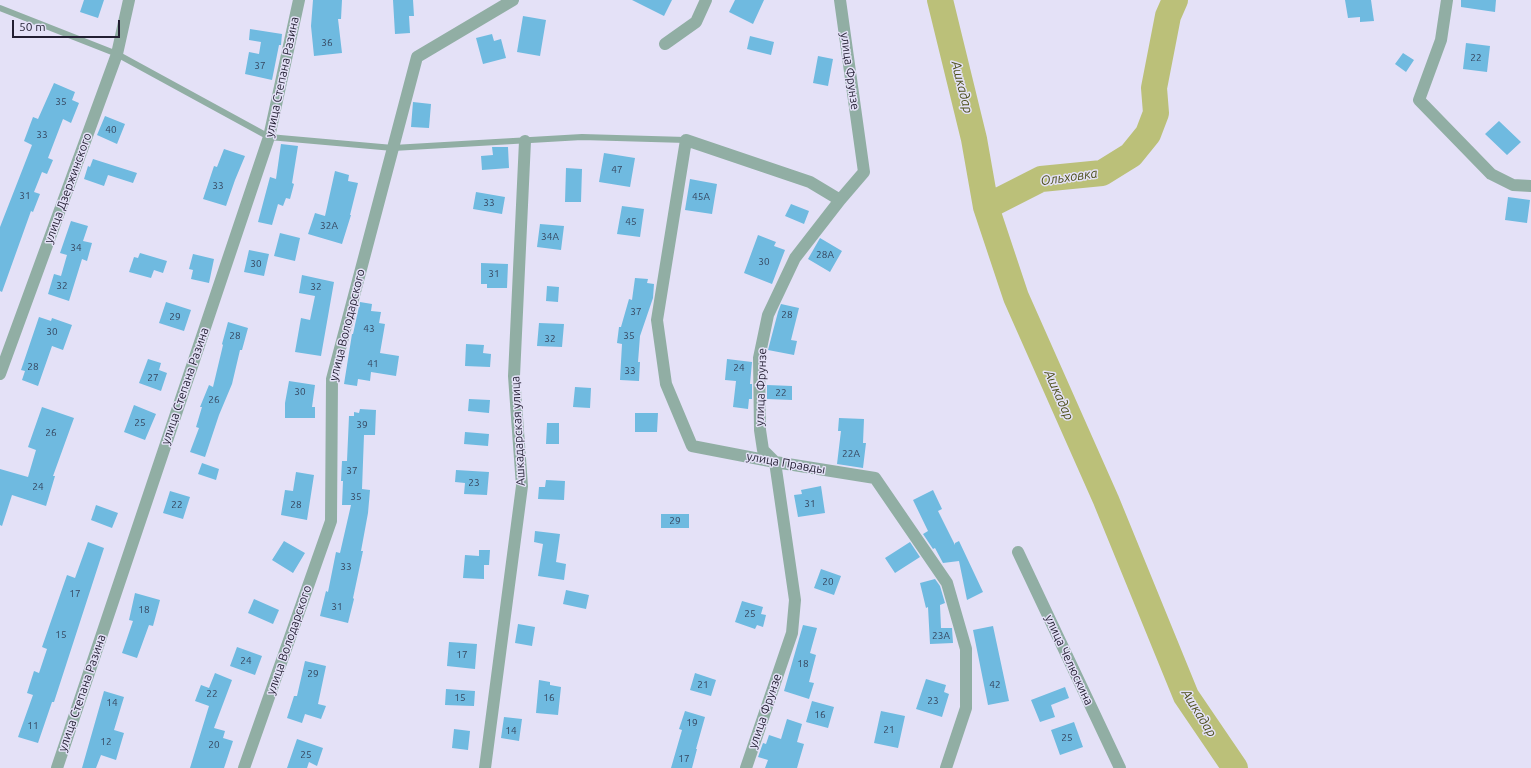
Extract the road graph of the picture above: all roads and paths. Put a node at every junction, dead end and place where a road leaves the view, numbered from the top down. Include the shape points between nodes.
1 (129, 0) edge
2 (299, 0) edge
3 (513, 0) edge
4 (706, 0) edge
5 (840, 0) edge
6 (1447, 0) edge
7 (0, 8) edge
8 (665, 44) dead end
9 (117, 54) junction
10 (269, 137) junction
11 (686, 140) junction
12 (525, 141) junction
13 (393, 148) junction
14 (1531, 186) edge
15 (840, 200) junction
16 (0, 374) edge
17 (775, 462) junction
18 (1018, 552) dead end
19 (57, 768) edge
20 (244, 768) edge
21 (485, 768) edge
22 (746, 768) edge
23 (946, 768) edge
24 (1120, 768) edge

1 - 9 street, улица Дзержинского
2 - 10 street, улица Степана Разина
3 - 13 street, улица Володарского via 417,57
4 - 8 street via 696,22
5 - 15 street, улица Фрунзе via 864,172
6 - 14 street via 1441,40 1419,100 1491,174 1513,184
7 - 9 lane
9 - 10 lane
9 - 16 street, улица Дзержинского
10 - 13 lane
10 - 19 street, улица Степана Разина
11 - 12 lane via 582,137
11 - 15 street via 810,182
11 - 17 street, улица Правды via 657,320 666,384 692,446
12 - 13 lane
12 - 21 street, Ашкадарская улица via 514,376 522,486
13 - 20 street, улица Володарского via 332,379 331,520
15 - 17 street, улица Фрунзе via 795,258 768,315 760,358 760,430 763,450
17 - 22 street, улица Фрунзе via 795,600 792,633
17 - 23 street, улица Правды via 875,478 947,583 966,648 966,708
18 - 24 street, улица Челюскина

